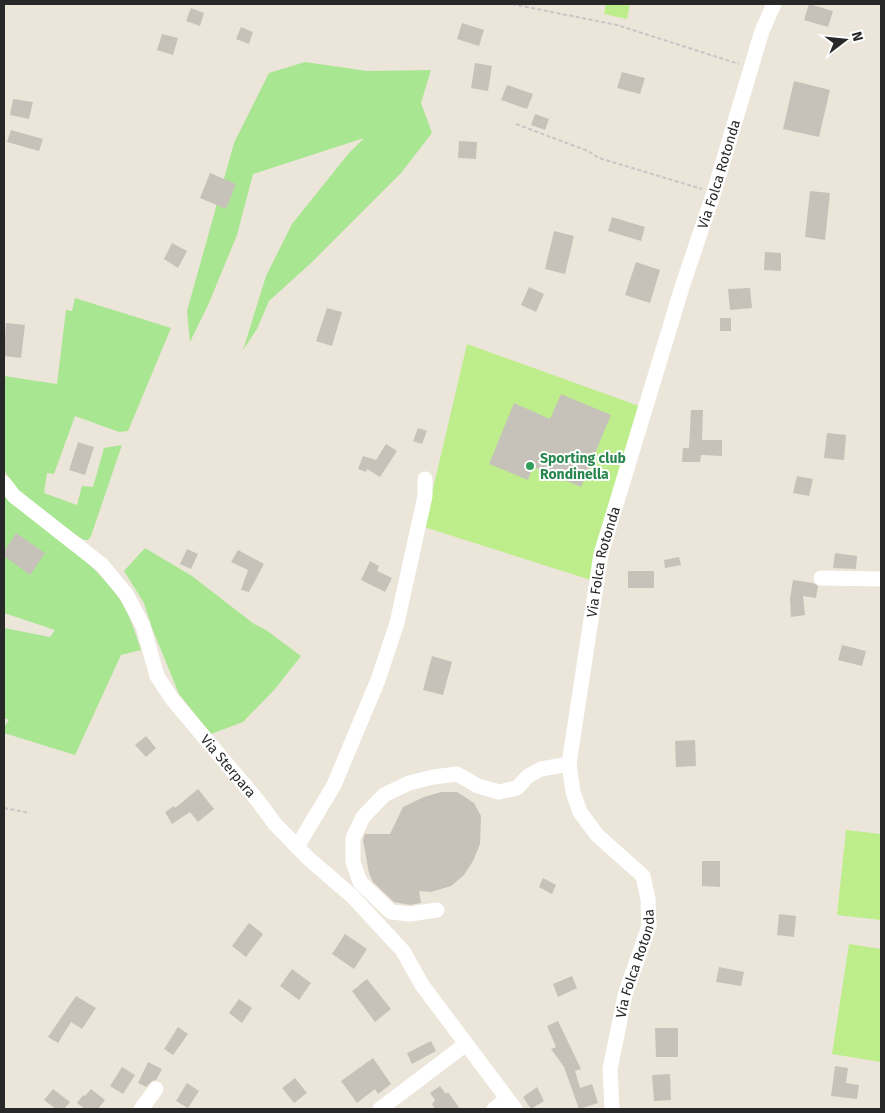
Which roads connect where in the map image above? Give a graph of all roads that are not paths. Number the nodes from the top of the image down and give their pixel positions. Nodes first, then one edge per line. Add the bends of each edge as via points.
1 (774, 4) edge
2 (425, 479) dead end
3 (4, 483) edge
4 (821, 578) dead end
5 (881, 579) edge
6 (569, 764) junction
7 (298, 848) junction
8 (437, 910) dead end
9 (466, 1044) junction
10 (156, 1089) dead end
11 (511, 1104) edge
12 (141, 1109) edge
13 (380, 1109) edge
14 (494, 1109) edge
15 (612, 1109) edge

1 - 6 street, Via Folca Rotonda via 762,31 601,554
2 - 7 street via 426,496 397,623 381,670 334,785
3 - 7 street, Via Sterpara via 14,496 102,565 126,594 143,626 157,676 172,699
4 - 5 street
6 - 8 street via 541,769 528,776 517,788 499,792 478,786 457,774 432,777 384,795 363,817 353,838 353,862 360,882 391,912 410,914
6 - 15 street, Via Folca Rotonda via 580,812 597,835 643,876 648,899 649,926 625,995 610,1069
7 - 9 street, Via Sterpara via 352,896 403,951 422,985
9 - 11 street, Via Sterpara
9 - 13 street
10 - 12 street
11 - 14 street, Via Sterpara

